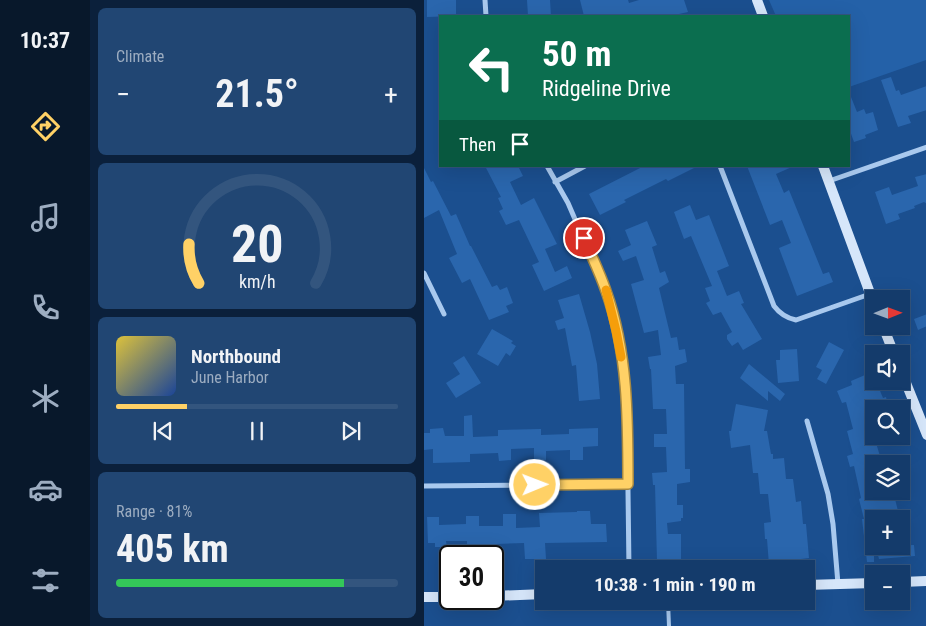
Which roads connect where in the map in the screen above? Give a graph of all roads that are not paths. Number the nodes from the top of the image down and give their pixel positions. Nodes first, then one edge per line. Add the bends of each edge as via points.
1 (485, 0) edge
2 (757, 0) edge
3 (486, 15) edge
4 (764, 15) edge
5 (926, 147) edge
6 (548, 167) edge
7 (583, 167) edge
8 (720, 167) edge
9 (822, 167) edge
10 (828, 181) junction
11 (555, 182) junction
12 (424, 273) edge
13 (869, 290) edge
14 (865, 301) edge
15 (444, 314) dead end
16 (909, 390) edge
17 (807, 421) dead end
18 (926, 435) edge
19 (628, 484) junction
20 (424, 486) edge
21 (629, 560) edge
22 (910, 582) edge
23 (926, 582) edge
24 (865, 583) edge
25 (838, 584) junction
26 (815, 585) edge
27 (535, 594) edge
28 (504, 596) edge
29 (439, 597) edge
30 (424, 598) edge
31 (668, 610) edge
32 (669, 626) edge

1 - 3 street
2 - 4 street
5 - 10 street
6 - 11 street
7 - 11 street
8 - 14 street via 774,306 780,313 796,320
9 - 10 street
10 - 13 street
11 - 19 street via 568,203 606,291 616,331 627,412
12 - 15 street
16 - 18 street
17 - 25 street via 828,494
19 - 20 street
19 - 21 street
22 - 23 street
24 - 25 street
25 - 26 street
27 - 28 street
29 - 30 street
31 - 32 lane

